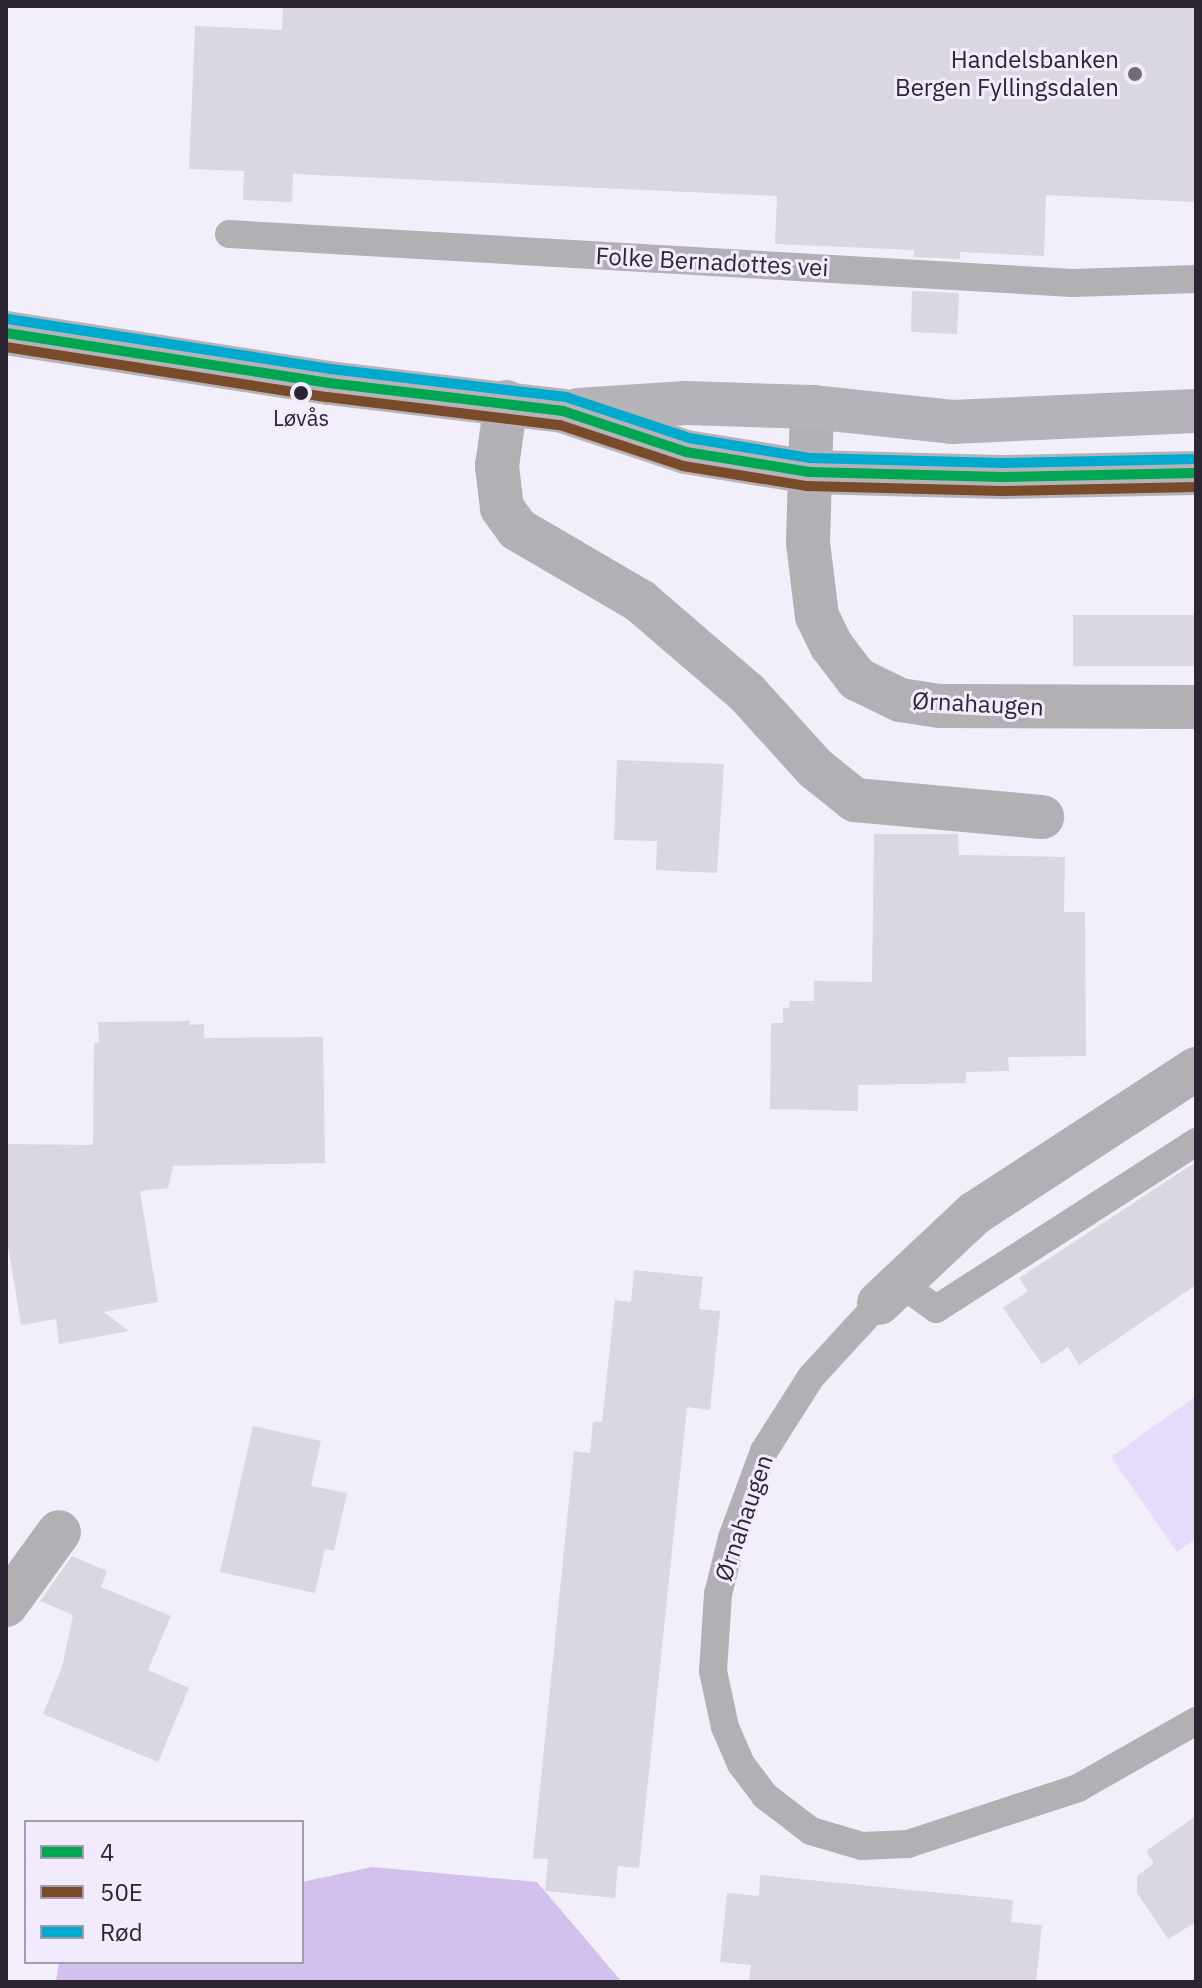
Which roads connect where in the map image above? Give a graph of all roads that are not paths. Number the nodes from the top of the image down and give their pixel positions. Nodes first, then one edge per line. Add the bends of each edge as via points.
1 (229, 234) dead end
2 (1196, 279) edge
3 (6, 333) edge
4 (506, 402) junction
5 (812, 407) junction
6 (563, 411) junction
7 (1196, 411) edge
8 (809, 472) junction
9 (1196, 473) edge
10 (1196, 707) edge
11 (1042, 817) dead end
12 (1196, 1069) edge
13 (1196, 1142) edge
14 (890, 1293) junction
15 (59, 1532) dead end
16 (6, 1605) edge
17 (1196, 1721) edge

1 - 2 lane, Folke Bernadottes vei via 1073,283
3 - 4 main road via 329,383
4 - 6 main road
4 - 11 street via 497,466 502,508 517,529 640,601 747,693 815,768 855,800
5 - 6 main road via 686,403
5 - 7 main road via 952,422
5 - 8 street, Ørnahaugen
6 - 8 main road via 686,452
8 - 9 main road via 1002,477
8 - 10 street, Ørnahaugen via 808,543 817,616 857,679 900,700 940,706
12 - 14 street, Ørnahaugen via 975,1213
13 - 14 lane via 936,1309
14 - 17 lane, Ørnahaugen via 811,1377 764,1451 732,1538 718,1594 713,1671 725,1727 741,1764 765,1796 811,1831 862,1846 908,1844 1078,1788
15 - 16 street

